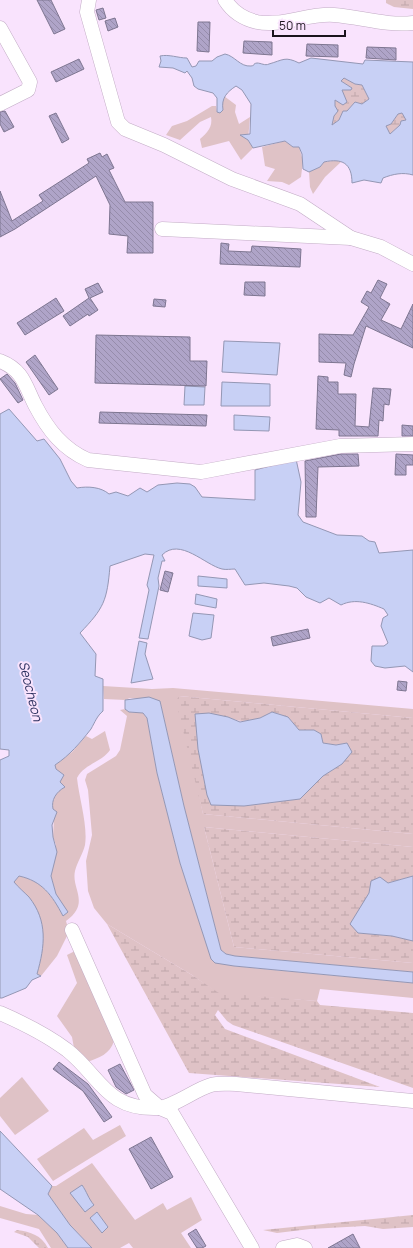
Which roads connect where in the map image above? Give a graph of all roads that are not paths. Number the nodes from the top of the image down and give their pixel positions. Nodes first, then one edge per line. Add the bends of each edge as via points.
1 (89, 0) edge
2 (225, 0) edge
3 (413, 23) edge
4 (0, 28) edge
5 (0, 104) edge
6 (162, 229) dead end
7 (351, 238) junction
8 (413, 264) edge
9 (0, 361) edge
10 (413, 444) edge
11 (72, 930) dead end
12 (0, 1013) edge
13 (413, 1101) edge
14 (160, 1108) junction
15 (252, 1248) edge
16 (283, 1248) edge
17 (305, 1248) edge

1 - 7 street via 87,12 118,122 125,129 164,145 232,179 300,204
2 - 3 street via 230,8 242,17 257,22 332,15 396,25
4 - 5 street via 30,82 28,90
6 - 7 street
7 - 8 street via 381,247
9 - 10 street via 20,372 49,429 72,453 88,460 201,472 340,446
11 - 14 street via 145,1095
12 - 14 street via 46,1036 66,1050 115,1098 130,1106
13 - 14 street via 236,1084 211,1085
14 - 15 street via 172,1113
16 - 17 street via 298,1245

